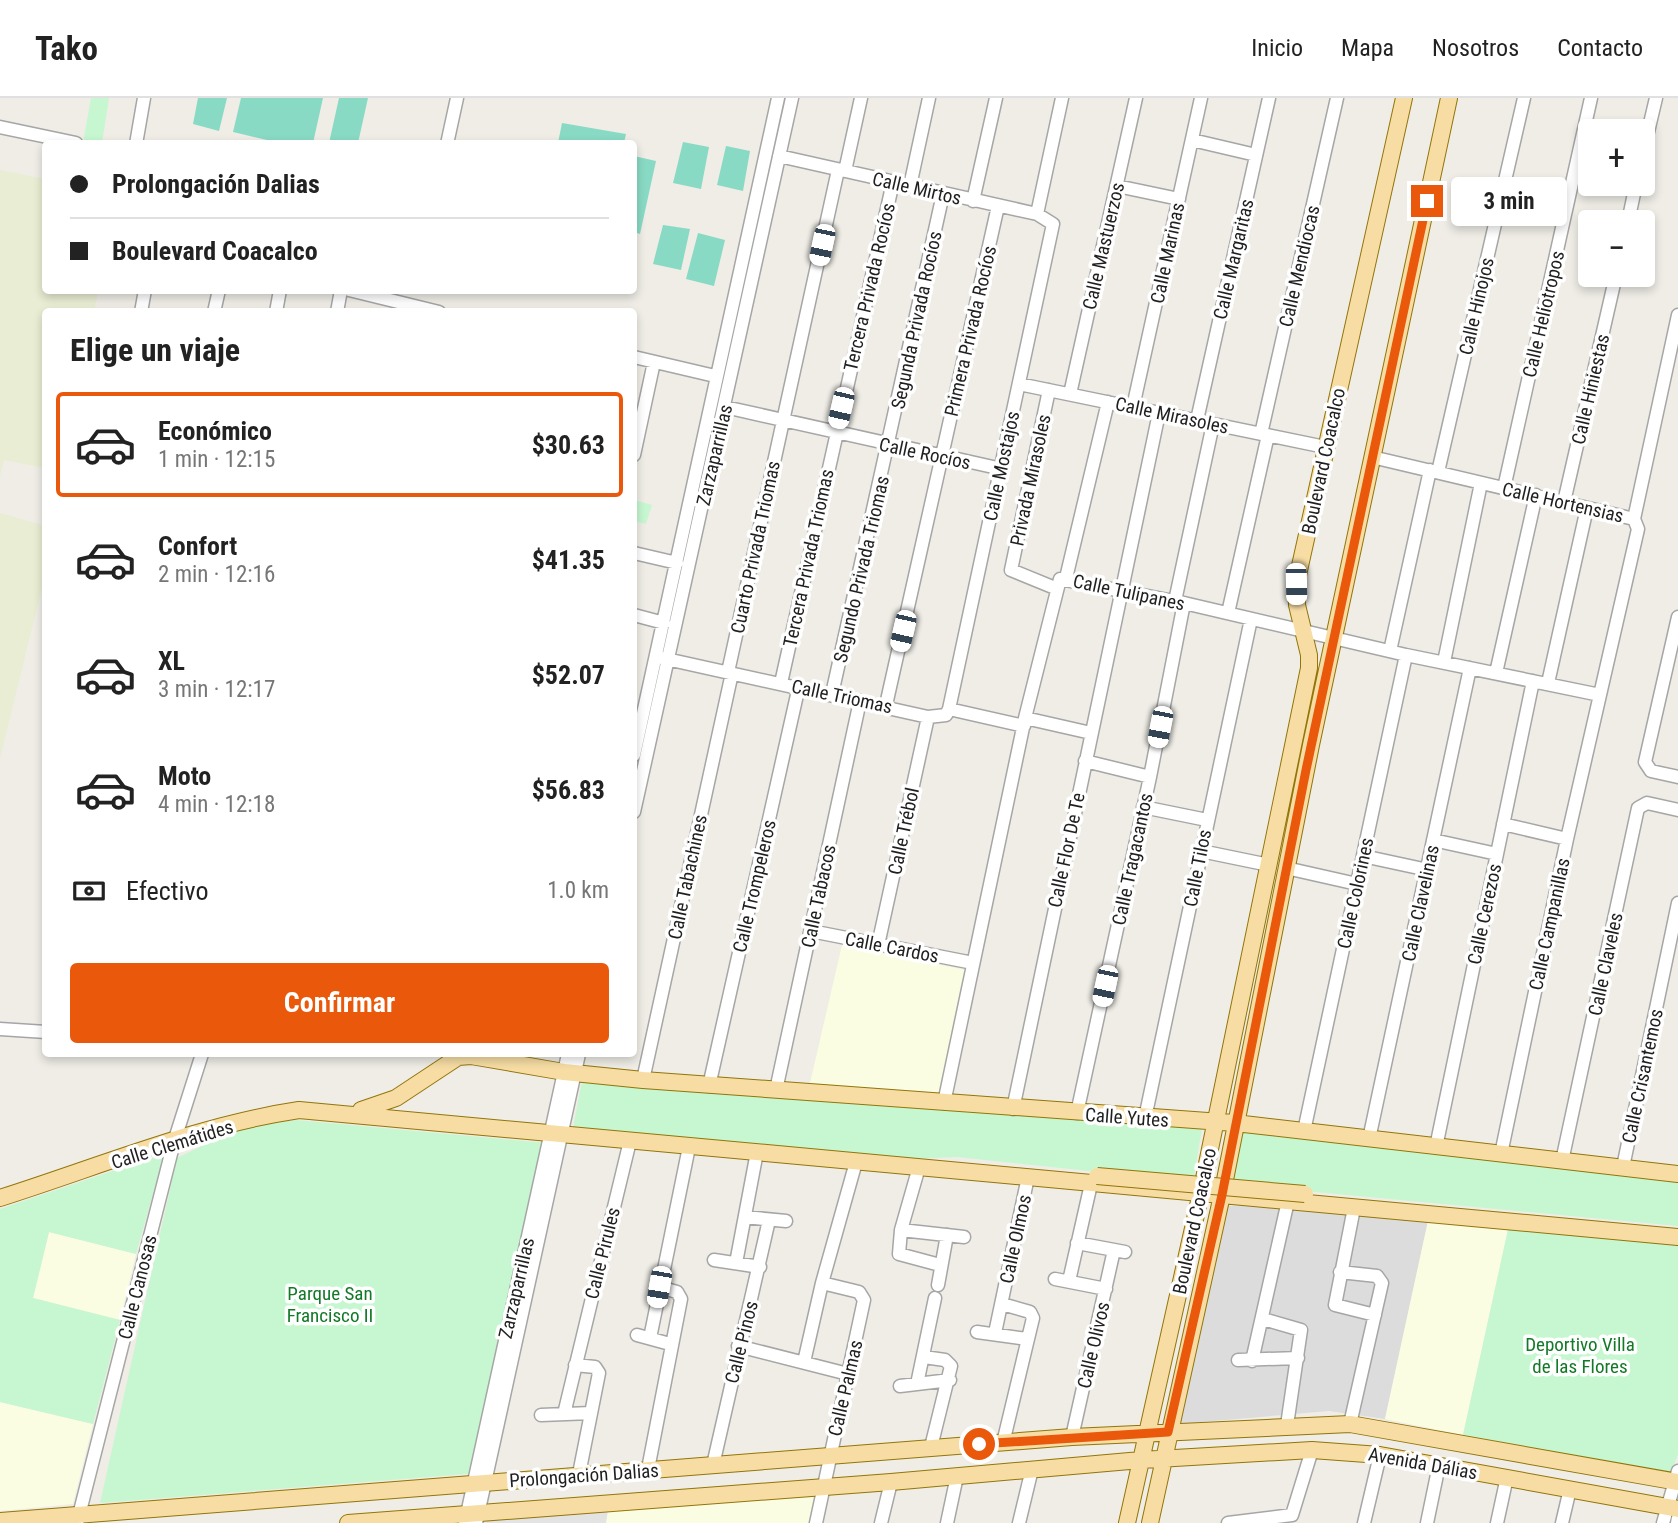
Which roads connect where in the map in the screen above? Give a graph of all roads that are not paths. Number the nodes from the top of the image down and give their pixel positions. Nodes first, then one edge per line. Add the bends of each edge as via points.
1 (144, 98) edge
2 (457, 98) edge
3 (778, 98) edge
4 (792, 98) edge
5 (861, 98) edge
6 (929, 98) edge
7 (996, 98) edge
8 (1062, 98) edge
9 (1136, 98) edge
10 (1201, 98) edge
11 (1269, 98) edge
12 (1337, 98) edge
13 (1404, 98) edge
14 (1449, 98) edge
15 (1524, 98) edge
16 (1591, 98) edge
17 (1656, 98) edge
18 (1651, 119) edge
19 (0, 127) edge
20 (1192, 139) junction
21 (62, 140) edge
22 (137, 140) edge
23 (448, 140) edge
24 (1256, 155) junction
25 (779, 156) junction
26 (841, 171) junction
27 (892, 182) junction
28 (910, 186) junction
29 (1117, 186) junction
30 (943, 194) junction
31 (1179, 199) junction
32 (974, 201) junction
33 (998, 206) junction
34 (1037, 214) junction
35 (1053, 224) joint
36 (1613, 287) edge
37 (363, 294) edge
38 (411, 308) edge
39 (1678, 316) edge
40 (637, 358) edge
41 (654, 362) junction
42 (715, 376) junction
43 (1019, 384) junction
44 (1049, 390) junction
45 (1070, 394) junction
46 (1108, 402) junction
47 (725, 407) junction
48 (1133, 407) junction
49 (1159, 413) junction
50 (1197, 420) junction
51 (783, 421) junction
52 (1213, 424) junction
53 (836, 433) junction
54 (1264, 435) junction
55 (637, 441) edge
56 (889, 445) junction
57 (1325, 447) junction
58 (942, 457) junction
59 (1372, 457) junction
60 (1002, 469) junction
61 (1434, 471) junction
62 (1481, 483) junction
63 (1504, 488) junction
64 (1536, 495) junction
65 (1564, 502) junction
66 (1587, 508) junction
67 (1634, 519) junction
68 (637, 554) edge
69 (677, 563) junction
70 (1066, 578) junction
71 (1055, 588) junction
72 (1121, 592) junction
73 (1179, 602) junction
74 (1228, 613) junction
75 (637, 616) edge
76 (1678, 617) edge
77 (1251, 619) junction
78 (664, 622) junction
79 (1301, 632) junction
80 (1336, 639) junction
81 (1390, 651) junction
82 (1406, 655) junction
83 (662, 658) junction
84 (1444, 662) junction
85 (1470, 668) junction
86 (730, 673) junction
87 (1496, 673) junction
88 (1533, 681) junction
89 (781, 683) junction
90 (1548, 684) junction
91 (799, 686) junction
92 (832, 694) junction
93 (1600, 695) junction
94 (860, 701) junction
95 (886, 705) junction
96 (949, 709) junction
97 (928, 717) junction
98 (1025, 722) junction
99 (1091, 733) junction
100 (637, 745) edge
101 (1085, 761) junction
102 (638, 776) edge
103 (1150, 777) junction
104 (1678, 777) edge
105 (1143, 807) junction
106 (1678, 810) edge
107 (1207, 820) junction
108 (1503, 824) junction
109 (1567, 839) junction
110 (1433, 840) junction
111 (1201, 851) junction
112 (1497, 854) junction
113 (1363, 856) junction
114 (1269, 865) junction
115 (1286, 867) junction
116 (1428, 870) junction
117 (1357, 884) junction
118 (1678, 903) edge
119 (811, 931) junction
120 (878, 946) junction
121 (973, 963) junction
122 (0, 1030) edge
123 (42, 1032) edge
124 (201, 1057) edge
125 (458, 1057) edge
126 (477, 1057) edge
127 (568, 1057) edge
128 (577, 1057) edge
129 (569, 1073) junction
130 (643, 1080) junction
131 (709, 1086) junction
132 (776, 1090) junction
133 (944, 1103) junction
134 (1013, 1109) junction
135 (348, 1113) junction
136 (1077, 1113) junction
137 (1145, 1118) junction
138 (1216, 1122) junction
139 (1234, 1123) junction
140 (1304, 1131) junction
141 (556, 1134) junction
142 (1369, 1139) junction
143 (630, 1141) junction
144 (174, 1142) junction
145 (1436, 1146) junction
146 (688, 1147) junction
147 (758, 1152) junction
148 (1501, 1154) junction
149 (1562, 1161) junction
150 (856, 1162) junction
151 (923, 1167) junction
152 (1623, 1167) junction
153 (1678, 1174) edge
154 (1028, 1177) junction
155 (1094, 1180) junction
156 (1201, 1194) junction
157 (1222, 1195) junction
158 (0, 1198) edge
159 (1288, 1201) junction
160 (1354, 1208) junction
161 (745, 1217) junction
162 (1479, 1217) junction
163 (769, 1220) junction
164 (786, 1222) dead end
165 (901, 1230) junction
166 (947, 1235) junction
167 (964, 1237) dead end
168 (1678, 1237) edge
169 (1077, 1243) junction
170 (714, 1260) dead end
171 (736, 1263) junction
172 (940, 1265) junction
173 (760, 1267) junction
174 (1340, 1272) junction
175 (1055, 1279) dead end
176 (1069, 1281) junction
177 (822, 1283) junction
178 (659, 1287) junction
179 (1106, 1289) junction
180 (1002, 1304) junction
181 (1375, 1315) junction
182 (1263, 1319) junction
183 (977, 1332) dead end
184 (995, 1333) junction
185 (1027, 1339) junction
186 (670, 1344) junction
187 (738, 1346) junction
188 (924, 1357) junction
189 (1298, 1358) junction
190 (1238, 1360) dead end
191 (1252, 1361) junction
192 (804, 1363) junction
193 (575, 1365) junction
194 (848, 1374) junction
195 (950, 1380) junction
196 (917, 1384) junction
197 (900, 1386) dead end
198 (591, 1413) junction
199 (564, 1414) junction
200 (541, 1415) dead end
201 (1350, 1424) junction
202 (1287, 1425) junction
203 (1147, 1432) junction
204 (1168, 1432) junction
205 (1072, 1437) junction
206 (1003, 1443) junction
207 (931, 1447) junction
208 (1311, 1450) junction
209 (1380, 1455) junction
210 (829, 1457) junction
211 (1164, 1458) junction
212 (1141, 1460) junction
213 (713, 1465) junction
214 (1439, 1465) junction
215 (648, 1469) junction
216 (1032, 1469) junction
217 (579, 1474) junction
218 (957, 1476) junction
219 (1507, 1477) junction
220 (1677, 1478) edge
221 (891, 1482) junction
222 (479, 1483) junction
223 (824, 1487) junction
224 (1570, 1489) junction
225 (1672, 1516) edge
226 (78, 1518) edge
227 (472, 1518) edge
228 (0, 1521) edge
229 (348, 1523) edge
230 (816, 1523) edge
231 (881, 1523) edge
232 (947, 1523) edge
233 (1019, 1523) edge
234 (1127, 1523) edge
235 (1150, 1523) edge
236 (1228, 1523) edge
237 (1364, 1523) edge
238 (1427, 1523) edge
239 (1497, 1523) edge
240 (1562, 1523) edge

1 - 22 street
2 - 23 street
3 - 42 street, Zarzaparrillas
4 - 25 street, Zarzaparrillas
5 - 26 street, Cuarto Privada Triomas
6 - 28 street
7 - 32 street
8 - 34 street
9 - 29 street, Calle Mastuerzos
10 - 20 street, Calle Marinas
11 - 24 street, Calle Margaritas
12 - 54 street, Calle Mendiocas
13 - 57 main road, Boulevard Coacalco
14 - 59 main road, Boulevard Coacalco
15 - 61 street, Calle Hinojos
16 - 63 street, Calle Heliotropos
17 - 18 street
19 - 21 street
20 - 24 street
20 - 31 street, Calle Marinas
24 - 50 street, Calle Margaritas
25 - 26 street, Calle Mirtos
25 - 47 street, Zarzaparrillas
26 - 27 street, Calle Mirtos
26 - 51 street, Cuarto Privada Triomas
27 - 28 street, Calle Mirtos
27 - 53 street, Tercera Privada Rocíos
28 - 30 street, Calle Mirtos
29 - 31 street
29 - 45 street, Calle Mastuerzos
30 - 32 street, Calle Mirtos
30 - 56 street, Segunda Privada Rocíos
31 - 48 street, Calle Marinas
32 - 33 street, Calle Mirtos
33 - 34 street, Calle Mirtos
33 - 58 street, Primera Privada Rocíos
34 - 35 street, Calle Mirtos
35 - 43 street, Calle Mostajos
36 - 65 street, Calle Hiniestas
37 - 38 street
39 - 67 street, Calle Hortensias
40 - 41 street
41 - 42 street
41 - 55 street
42 - 69 street, Zarzaparrillas
43 - 44 street, Calle Mirasoles
43 - 60 street, Calle Mostajos
44 - 45 street, Calle Mirasoles
44 - 71 street, Privada Mirasoles via 1011,570
45 - 46 street, Calle Mirasoles
46 - 48 street, Calle Mirasoles
46 - 70 street
47 - 51 street, Calle Rocíos
47 - 83 street, Zarzaparrillas
48 - 49 street, Calle Mirasoles
49 - 50 street, Calle Mirasoles
49 - 72 street, Calle Flor De Te
50 - 52 street, Calle Mirasoles
51 - 53 street, Calle Rocíos
51 - 86 street, Cuarto Privada Triomas
52 - 54 street, Calle Mirasoles
52 - 73 street, Calle Tragacantos
53 - 56 street, Calle Rocíos
53 - 89 street, Tercera Privada Triomas
54 - 57 street, Calle Mirasoles
54 - 74 street, Calle Mendiocas
56 - 58 street, Calle Rocíos
56 - 92 street, Segundo Privada Triomas
57 - 79 main road, Boulevard Coacalco via 1296,584
58 - 60 street, Calle Rocíos
58 - 95 street, Primera Privada Rocíos
59 - 61 street, Calle Hortensias
59 - 80 main road, Boulevard Coacalco
60 - 96 street, Calle Mostajos
61 - 62 street, Calle Hortensias
61 - 81 street, Calle Hinojos
62 - 63 street, Calle Hortensias
62 - 84 street
63 - 64 street, Calle Hortensias
64 - 65 street, Calle Hortensias
64 - 87 street
65 - 66 street, Calle Hortensias
66 - 67 street, Calle Hortensias
66 - 90 street
67 - 93 street, Calle Campanillas via 1638,529
68 - 69 street
69 - 78 street, Zarzaparrillas
70 - 71 street, Calle Tulipanes
70 - 72 street, Calle Tulipanes
71 - 98 street, Calle Tulipanes
72 - 73 street, Calle Tulipanes
72 - 99 street, Calle Flor De Te
73 - 74 street, Calle Tulipanes
73 - 103 street, Calle Tragacantos
74 - 77 street, Calle Tulipanes
75 - 78 street
76 - 104 street via 1645,762 1651,771
77 - 79 street, Calle Tulipanes
77 - 107 street, Calle Tilos
78 - 83 street, Zarzaparrillas
79 - 80 street, Calle Tulipanes
79 - 114 main road, Boulevard Coacalco via 1309,668
80 - 81 street, Calle Tulipanes
80 - 115 main road, Boulevard Coacalco
81 - 82 street, Calle Tulipanes
82 - 84 street, Calle Tulipanes
82 - 113 street, Calle Colorines
83 - 86 street, Calle Triomas
83 - 100 street, Zarzaparrillas
83 - 102 street, Zarzaparrillas
84 - 85 street, Calle Tulipanes
85 - 87 street, Calle Tulipanes
85 - 110 street, Calle Clavelinas
86 - 89 street, Calle Triomas
86 - 130 street, Calle Tabachines
87 - 88 street, Calle Tulipanes
88 - 90 street, Calle Tulipanes
88 - 108 street, Calle Cerezos
89 - 91 street, Calle Triomas
90 - 93 street, Calle Tulipanes
91 - 92 street, Calle Triomas
91 - 131 street, Calle Trompeleros
92 - 94 street, Calle Triomas
93 - 109 street, Calle Campanillas
94 - 95 street, Calle Triomas
94 - 119 street, Calle Tabacos
95 - 97 street, Calle Triomas
96 - 97 street via 946,715
96 - 98 street
97 - 120 street, Calle Trébol
98 - 99 street
98 - 121 street, Calle Tulipanes
99 - 101 street, Calle Flor De Te
101 - 103 street
101 - 134 street, Calle Flor De Te
103 - 105 street, Calle Tragacantos
105 - 107 street
105 - 136 street, Calle Tragacantos
106 - 149 street, Calle Claveles via 1647,803 1638,808
107 - 111 street, Calle Tilos
108 - 109 street
108 - 112 street, Calle Cerezos
109 - 148 street, Calle Campanillas
110 - 112 street
110 - 116 street, Calle Clavelinas
111 - 114 street
111 - 137 street, Calle Tilos
112 - 145 street, Calle Cerezos
113 - 116 street
113 - 117 street, Calle Colorines
114 - 138 main road, Boulevard Coacalco
115 - 117 street
115 - 139 main road, Boulevard Coacalco
116 - 142 street, Calle Clavelinas
117 - 140 street, Calle Colorines
118 - 152 street, Calle Crisantemos
119 - 120 street, Calle Cardos
119 - 132 street, Calle Tabacos
120 - 121 street, Calle Cardos
121 - 133 street, Calle Tulipanes
122 - 123 street
124 - 144 street, Calle Canosas
125 - 135 main road, Calle Clemátides via 396,1098
126 - 129 main road, Calle Clemátides
127 - 129 street, Zarzaparrillas
128 - 129 street, Zarzaparrillas
129 - 130 main road, Calle Yutes
129 - 141 street, Zarzaparrillas
130 - 131 main road, Calle Yutes
131 - 132 main road, Calle Yutes
132 - 133 main road, Calle Yutes
133 - 134 main road, Calle Yutes
134 - 136 main road, Calle Yutes
135 - 141 main road, Calle Clemátides
135 - 144 main road, Calle Clemátides via 299,1110
136 - 137 main road, Calle Yutes
137 - 138 main road, Calle Yutes
138 - 139 main road, Calle Yutes
138 - 156 main road, Boulevard Coacalco
139 - 140 main road, Calle Yutes
139 - 157 main road, Boulevard Coacalco
140 - 142 main road, Calle Yutes
141 - 143 main road
141 - 222 street, Zarzaparrillas
142 - 145 main road, Calle Yutes
143 - 146 main road
143 - 193 street, Calle Pirules
144 - 158 main road, Calle Clemátides
144 - 226 street, Calle Canosas
145 - 148 main road, Calle Yutes
146 - 147 main road
146 - 178 street
147 - 150 main road
147 - 161 street
148 - 149 main road, Calle Yutes
149 - 152 main road, Calle Yutes
150 - 151 main road
150 - 177 street
151 - 154 main road
151 - 155 main road via 992,1167
151 - 165 street
152 - 153 main road, Calle Yutes
154 - 155 main road
154 - 180 street, Calle Olmos
155 - 156 main road
155 - 162 main road, bridge via 1429,1205
155 - 169 street
156 - 157 main road
156 - 203 main road, Boulevard Coacalco
157 - 159 main road
157 - 204 main road, Boulevard Coacalco
159 - 160 main road
159 - 182 street
160 - 162 main road
160 - 174 street
161 - 163 street
161 - 171 street
162 - 168 main road
163 - 164 street
163 - 173 street, Calle Pinos
165 - 166 street
165 - 172 street via 898,1249 902,1257
166 - 167 street
166 - 172 street
169 - 176 street
169 - 179 street via 1119,1251
170 - 171 street
171 - 173 street
172 - 188 street
173 - 187 street, Calle Pinos
174 - 181 street via 1335,1306
174 - 181 street via 1382,1278
175 - 176 street, Calle Olivos
176 - 179 street, Calle Olivos
177 - 192 street
177 - 194 street, Calle Palmas via 863,1295
178 - 186 street via 680,1295
178 - 186 street via 643,1337
179 - 205 street, Calle Olivos
180 - 184 street
180 - 185 street, Calle Olmos via 1033,1315
181 - 201 street
182 - 189 street via 1301,1330
182 - 191 street
183 - 184 street
184 - 185 street
185 - 206 street, Calle Olmos
186 - 215 street
187 - 192 street
187 - 213 street, Calle Pinos
188 - 195 street via 950,1362
188 - 196 street
189 - 191 street
189 - 202 street
190 - 191 street
192 - 194 street
193 - 198 street via 598,1369
193 - 199 street, Calle Pirules
194 - 210 street, Calle Palmas
195 - 196 street
195 - 207 street
196 - 197 street
198 - 199 street
198 - 217 street
199 - 200 street
201 - 202 main road, Avenida Dálias
201 - 220 main road, Avenida Dálias
202 - 204 main road, Avenida Dálias
203 - 204 main road, Prolongación Dalias
203 - 205 main road, Prolongación Dalias
203 - 212 main road, Boulevard Coacalco
204 - 211 main road, Boulevard Coacalco
205 - 206 main road, Prolongación Dalias
206 - 207 main road, Prolongación Dalias
207 - 210 main road, Prolongación Dalias
208 - 209 main road, Avenida Dálias
208 - 211 main road, Avenida Dálias
208 - 236 street via 1292,1516
209 - 214 main road, Avenida Dálias
209 - 237 street
210 - 213 main road, Prolongación Dalias
210 - 223 street, Calle Palmas
211 - 212 main road, Prolongación Dalias
211 - 235 main road, Boulevard Coacalco
212 - 216 main road, Prolongación Dalias
212 - 234 main road, Boulevard Coacalco
213 - 215 main road, Prolongación Dalias
214 - 219 main road, Avenida Dálias
214 - 238 street
215 - 217 main road, Prolongación Dalias
216 - 218 main road, Prolongación Dalias
216 - 233 street
217 - 222 main road, Prolongación Dalias
218 - 221 main road, Prolongación Dalias
218 - 232 street
219 - 224 main road, Avenida Dálias
219 - 239 street
220 - 225 street
221 - 223 main road, Prolongación Dalias
221 - 231 street
222 - 226 main road, Prolongación Dalias
222 - 227 street, Zarzaparrillas
223 - 227 main road, Prolongación Dalias
223 - 230 street, Calle Palmas
224 - 225 main road, Avenida Dálias
224 - 240 street
226 - 228 main road, Prolongación Dalias
227 - 229 main road, Prolongación Dalias

